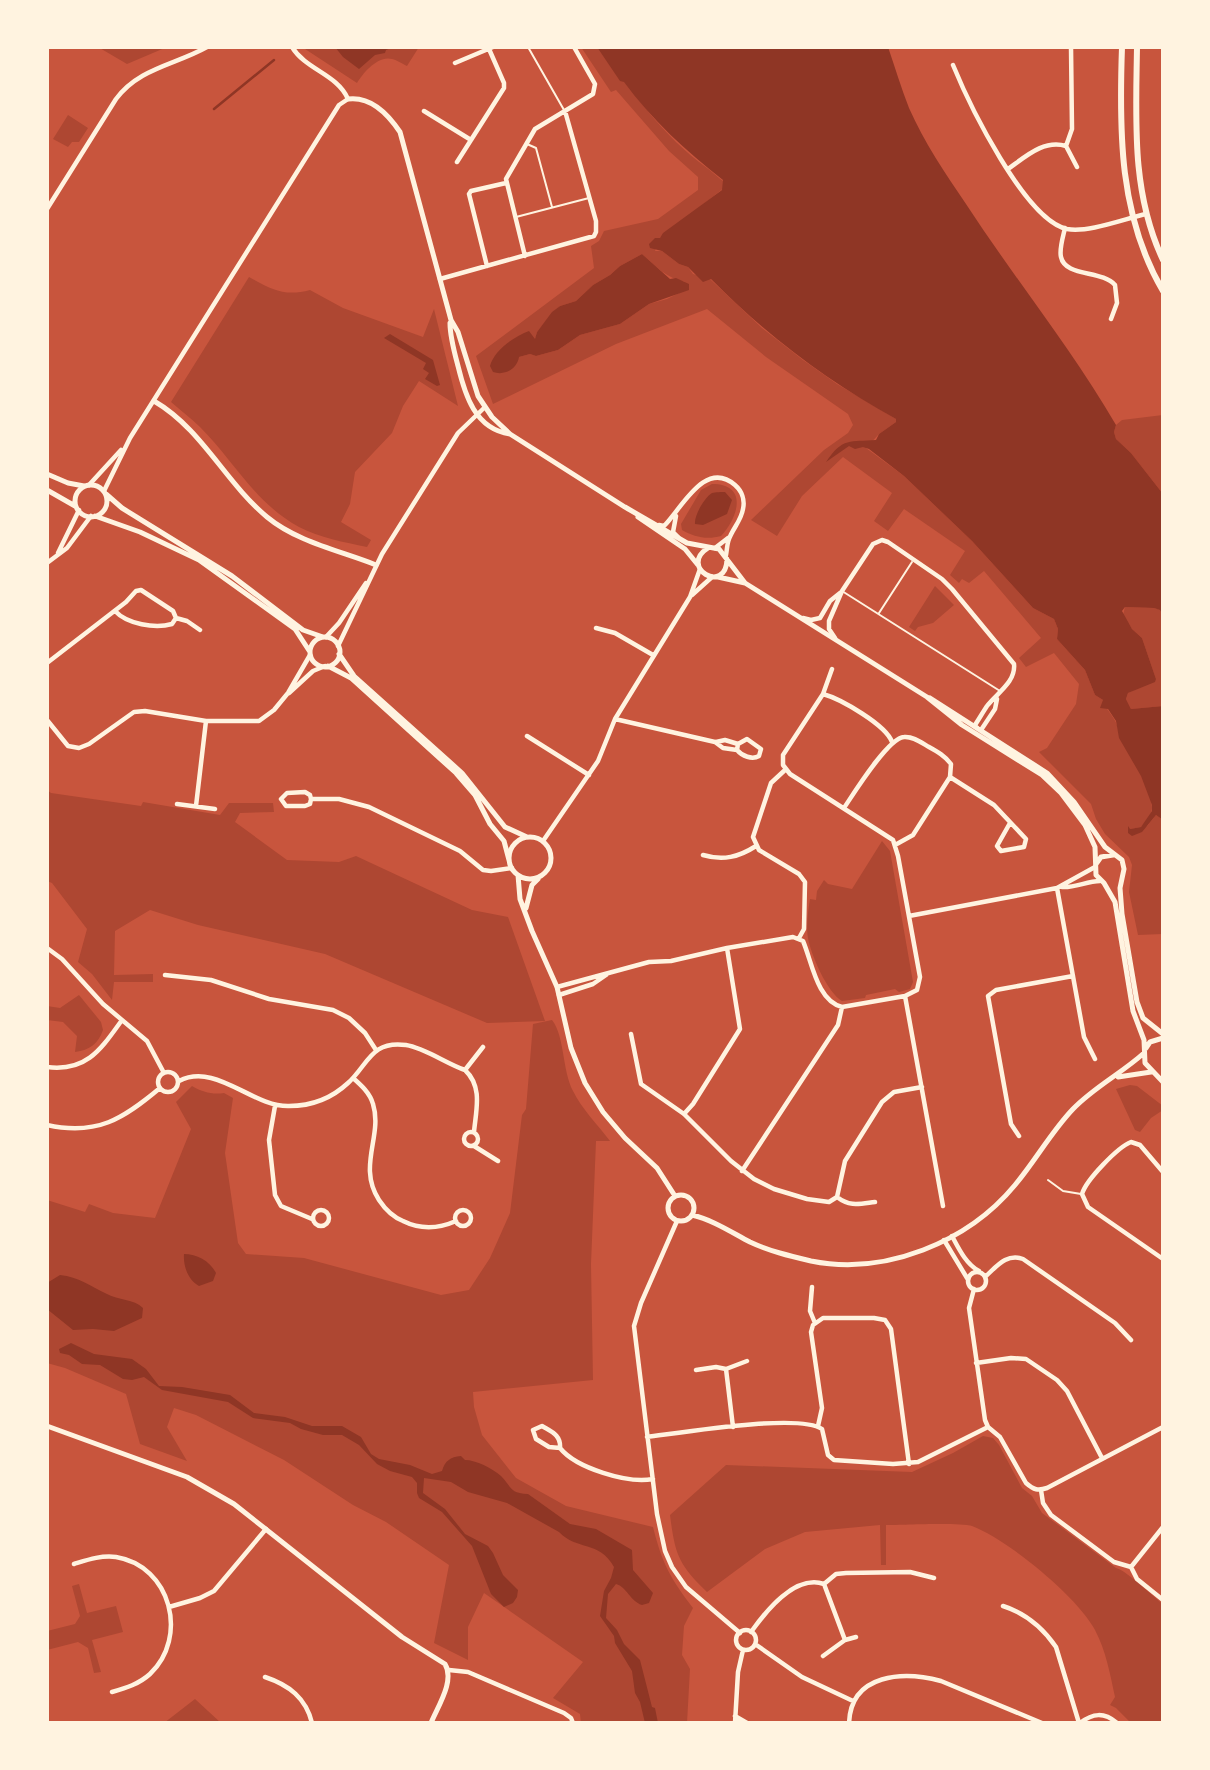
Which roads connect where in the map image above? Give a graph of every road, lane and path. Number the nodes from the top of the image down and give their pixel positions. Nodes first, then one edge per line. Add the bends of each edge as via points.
1 (206, 47) edge
2 (292, 47) edge
3 (528, 47) edge
4 (574, 47) edge
5 (1071, 47) edge
6 (1122, 47) edge
7 (1137, 47) edge
8 (491, 48) edge
9 (455, 64) dead end
10 (953, 65) dead end
11 (348, 99) junction
12 (424, 111) dead end
13 (565, 111) junction
14 (471, 140) junction
15 (526, 143) junction
16 (1066, 146) junction
17 (457, 162) dead end
18 (1077, 167) dead end
19 (1008, 169) junction
20 (506, 183) junction
21 (590, 198) junction
22 (552, 207) junction
23 (47, 209) edge
24 (1146, 214) junction
25 (515, 217) junction
26 (1132, 217) junction
27 (1065, 228) junction
28 (525, 256) junction
29 (1163, 260) edge
30 (487, 266) junction
31 (440, 279) junction
32 (1163, 292) edge
33 (1111, 319) dead end
34 (450, 320) junction
35 (153, 401) junction
36 (484, 408) junction
37 (476, 415) junction
38 (510, 434) junction
39 (124, 447) junction
40 (47, 474) edge
41 (87, 486) junction
42 (47, 490) edge
43 (105, 493) junction
44 (625, 508) junction
45 (78, 509) junction
46 (678, 512) junction
47 (93, 516) junction
48 (658, 525) junction
49 (678, 537) junction
50 (729, 538) junction
51 (713, 547) junction
52 (55, 557) junction
53 (726, 557) junction
54 (913, 559) junction
55 (47, 563) edge
56 (376, 565) junction
57 (699, 567) junction
58 (371, 577) junction
59 (714, 577) junction
60 (746, 583) junction
61 (842, 591) junction
62 (690, 597) junction
63 (114, 611) junction
64 (878, 614) junction
65 (799, 616) junction
66 (176, 618) junction
67 (596, 628) dead end
68 (200, 630) dead end
69 (324, 637) junction
70 (838, 641) junction
71 (338, 646) junction
72 (310, 653) junction
73 (339, 654) junction
74 (653, 655) junction
75 (47, 663) edge
76 (327, 666) junction
77 (832, 669) dead end
78 (1001, 691) junction
79 (288, 693) junction
80 (823, 694) junction
81 (615, 719) junction
82 (47, 720) edge
83 (206, 721) junction
84 (976, 728) junction
85 (527, 736) dead end
86 (715, 742) junction
87 (892, 742) junction
88 (738, 744) junction
89 (737, 750) junction
90 (785, 770) junction
91 (589, 775) junction
92 (950, 777) junction
93 (311, 799) junction
94 (177, 804) dead end
95 (196, 806) junction
96 (844, 808) junction
97 (215, 809) dead end
98 (1010, 822) junction
99 (527, 837) junction
100 (543, 841) junction
101 (895, 845) junction
102 (756, 846) junction
103 (703, 855) dead end
104 (1114, 855) junction
105 (509, 860) junction
106 (1095, 865) junction
107 (512, 868) junction
108 (1124, 874) junction
109 (518, 875) junction
110 (540, 877) junction
111 (1102, 882) junction
112 (1059, 887) junction
113 (526, 911) junction
114 (909, 916) junction
115 (799, 939) junction
116 (47, 948) edge
117 (727, 948) junction
118 (165, 975) dead end
119 (607, 975) junction
120 (1073, 976) junction
121 (556, 987) junction
122 (559, 995) junction
123 (905, 996) junction
124 (842, 1007) junction
125 (122, 1020) junction
126 (631, 1034) dead end
127 (1163, 1036) edge
128 (483, 1047) dead end
129 (376, 1050) junction
130 (1144, 1052) junction
131 (1095, 1059) dead end
132 (47, 1067) edge
133 (465, 1070) junction
134 (164, 1073) junction
135 (1153, 1073) junction
136 (1163, 1075) edge
137 (353, 1078) junction
138 (1112, 1079) junction
139 (178, 1081) junction
140 (1163, 1082) edge
141 (922, 1087) junction
142 (160, 1088) junction
143 (275, 1105) junction
144 (684, 1114) junction
145 (47, 1125) edge
146 (474, 1132) junction
147 (1018, 1136) dead end
148 (474, 1146) junction
149 (498, 1161) dead end
150 (742, 1171) junction
151 (1163, 1172) edge
152 (1048, 1180) dead end
153 (1082, 1194) junction
154 (675, 1196) junction
155 (837, 1197) junction
156 (875, 1202) dead end
157 (943, 1206) dead end
158 (692, 1215) junction
159 (312, 1219) dead end
160 (456, 1221) dead end
161 (677, 1221) junction
162 (952, 1236) junction
163 (944, 1240) junction
164 (1163, 1259) edge
165 (980, 1271) junction
166 (986, 1276) junction
167 (968, 1283) junction
168 (812, 1287) dead end
169 (974, 1289) junction
170 (815, 1323) junction
171 (1130, 1340) dead end
172 (747, 1361) dead end
173 (976, 1363) junction
174 (726, 1369) junction
175 (696, 1370) dead end
176 (47, 1426) edge
177 (818, 1426) junction
178 (733, 1427) junction
179 (988, 1427) junction
180 (1163, 1427) edge
181 (647, 1437) junction
182 (560, 1448) junction
183 (1102, 1458) junction
184 (909, 1464) junction
185 (653, 1479) junction
186 (1041, 1490) junction
187 (1163, 1527) edge
188 (266, 1529) junction
189 (74, 1564) dead end
190 (1131, 1567) junction
191 (934, 1578) dead end
192 (824, 1584) junction
193 (1163, 1600) edge
194 (1003, 1606) dead end
195 (169, 1607) junction
196 (751, 1632) junction
197 (740, 1633) junction
198 (856, 1637) dead end
199 (845, 1640) junction
200 (755, 1644) junction
201 (743, 1650) junction
202 (823, 1656) dead end
203 (449, 1670) junction
204 (265, 1677) dead end
205 (112, 1692) dead end
206 (853, 1702) junction
207 (735, 1716) junction
208 (312, 1723) edge
209 (431, 1723) edge
210 (573, 1723) edge
211 (735, 1723) edge
212 (747, 1723) edge
213 (849, 1723) edge
214 (1042, 1723) edge
215 (1079, 1723) edge
216 (1117, 1723) edge

1 - 23 street via 146,72 127,86
2 - 11 street via 305,63 339,84
3 - 13 lane
4 - 13 street via 596,89
5 - 16 street via 1072,129
6 - 26 main road via 1122,154
7 - 24 main road via 1137,160
8 - 9 street
8 - 14 street via 504,88
10 - 19 street via 976,116
11 - 31 street via 371,103 400,132
11 - 35 street via 339,105
12 - 14 street
13 - 15 street via 535,129
13 - 21 street
14 - 17 street
15 - 20 street
15 - 22 lane via 536,148
16 - 18 street
16 - 19 street via 1041,147
19 - 27 street via 1044,217
20 - 25 street
20 - 30 street via 469,194
21 - 22 lane
21 - 28 street via 597,227 594,236
22 - 25 lane
24 - 26 street
24 - 29 main road
25 - 28 street
26 - 27 street via 1082,229
26 - 32 main road
27 - 33 street via 1060,255 1065,265 1108,278 1115,285 1117,303
28 - 30 street
30 - 31 street
31 - 34 street
34 - 36 street
34 - 37 street via 460,376
35 - 39 street
35 - 56 street via 198,436 268,519 298,536
36 - 37 street
36 - 38 street
37 - 38 street via 501,433
37 - 56 street via 458,433
38 - 44 street
39 - 41 street
39 - 43 street
40 - 41 street
41 - 43 street via 97,486
41 - 45 street via 76,498
42 - 45 street
43 - 47 street via 105,507
43 - 69 street via 232,576 303,630
44 - 48 street
44 - 57 street via 685,550
45 - 47 street
45 - 52 street
46 - 48 street via 664,526
46 - 49 street via 673,532
46 - 50 street via 704,481 731,482 741,492 743,510
47 - 52 street
47 - 72 street via 199,560 295,629
48 - 49 street
49 - 51 street via 699,547
50 - 51 street
50 - 53 street
51 - 53 street
51 - 57 street via 699,556
52 - 55 street
53 - 59 street via 726,568
53 - 60 street
54 - 61 street via 886,541 878,541
54 - 64 lane
54 - 78 street via 955,591 1012,661 1014,671
56 - 58 street
57 - 59 street
57 - 62 street
58 - 69 street via 340,623
58 - 71 street
59 - 60 street
59 - 62 street
60 - 65 street
61 - 64 lane
61 - 65 street via 820,618
61 - 70 street via 828,623
62 - 74 street
63 - 66 street via 125,620 153,624 169,625
63 - 66 street via 141,590 173,611
63 - 75 street
64 - 78 lane
65 - 70 street
66 - 68 street
67 - 74 street via 615,633
69 - 71 street
69 - 72 street via 312,643
70 - 84 street
71 - 73 street
72 - 76 street via 316,663
72 - 79 street
73 - 76 street via 336,662
73 - 99 street via 355,676 462,773 505,827
74 - 81 street
76 - 79 street via 313,671
76 - 105 street via 351,678 456,772 504,841
77 - 80 street
78 - 84 street
79 - 83 street via 259,721
80 - 87 street via 882,728
80 - 90 street via 783,755
81 - 86 street
81 - 91 street
82 - 83 street via 68,746 79,748 134,712
83 - 95 street
84 - 104 street via 1046,773
84 - 106 street via 1042,775 1077,812 1093,840
85 - 91 street
86 - 88 street
86 - 89 street
87 - 92 street via 913,738 945,757 951,764
87 - 96 street
88 - 89 street
88 - 89 street via 747,740 761,753 751,758
90 - 96 street
90 - 102 street via 771,783 754,832
91 - 100 street
92 - 98 street
92 - 101 street via 913,835
93 - 93 street via 304,806 286,806 281,800 287,793 307,793
93 - 107 street via 339,799 369,807 460,851 483,870
94 - 95 street
95 - 97 street
96 - 101 street
98 - 98 street via 1027,845 1001,851 997,845
99 - 100 street
99 - 105 street via 515,843
100 - 110 street via 552,860
101 - 114 street
102 - 103 street via 738,856
102 - 115 street via 805,882 804,929
104 - 106 street via 1105,855
104 - 108 street via 1122,860
105 - 107 street
106 - 111 street
106 - 112 street
107 - 109 street
108 - 111 street via 1114,883
108 - 127 street via 1121,901 1137,1002 1143,1018
109 - 110 street
109 - 113 street
110 - 113 street via 526,900
111 - 112 street
111 - 130 street via 1115,902
112 - 114 street
112 - 120 street
113 - 121 street
114 - 123 street via 920,984
115 - 117 street
115 - 124 street via 820,986 830,1001
116 - 125 street
117 - 119 street
117 - 144 street via 740,1029
118 - 129 street via 211,980 269,999 334,1010 365,1033
119 - 121 street
119 - 122 street
120 - 131 street via 1086,1044
120 - 147 street via 996,990 988,996 1011,1124
121 - 122 street
122 - 154 street via 578,1067 593,1098 657,1168
123 - 124 street
123 - 141 street
124 - 150 street via 838,1025
125 - 132 street via 86,1062
125 - 134 street via 147,1041
126 - 144 street via 641,1084
127 - 130 street via 1150,1042
128 - 133 street
129 - 133 street via 405,1045
129 - 137 street
130 - 135 street
130 - 138 street
133 - 146 street via 476,1085
134 - 139 street via 174,1073
134 - 142 street via 158,1079
135 - 136 street
135 - 138 street
135 - 140 street
137 - 143 street via 316,1102
137 - 160 street via 373,1104 369,1173 384,1206 402,1221 423,1228
138 - 162 street via 1070,1112 1002,1199
139 - 142 street via 172,1092
139 - 143 street via 213,1079
141 - 155 street via 894,1092 882,1102 845,1161
141 - 157 street
142 - 145 street via 121,1118 102,1125 75,1129
143 - 159 street via 269,1140 275,1195 281,1206
144 - 150 street
146 - 148 street via 478,1140
146 - 148 street via 463,1139
148 - 149 street
150 - 155 street via 774,1189 807,1199 829,1202
151 - 153 street via 1140,1145 1131,1142 1122,1146
152 - 153 lane via 1063,1191
153 - 164 street via 1088,1207
154 - 158 street via 690,1199
154 - 161 street via 668,1202 668,1211
155 - 156 street via 853,1206
158 - 161 street
158 - 163 street via 770,1250 823,1263 892,1259
161 - 181 street via 634,1326
162 - 163 street
162 - 165 street
163 - 167 street
165 - 166 street
165 - 167 street via 971,1274
166 - 169 street via 985,1287
166 - 171 street via 1011,1257 1023,1259 1115,1323
167 - 169 street
168 - 170 street via 810,1311
169 - 173 street via 969,1308
170 - 177 street via 811,1332 822,1408
170 - 184 street via 824,1318 874,1318 888,1324
172 - 174 street
173 - 179 street
173 - 183 street via 1026,1359 1056,1380 1067,1391
174 - 175 street
174 - 178 street
176 - 188 street via 187,1477
177 - 178 street via 768,1423
177 - 184 street via 834,1460
178 - 181 street
179 - 184 street via 928,1459
179 - 186 street via 1000,1437 1026,1483
180 - 183 street
181 - 185 street
182 - 182 street via 549,1447 533,1430 542,1426 554,1433
182 - 185 street via 583,1465 636,1482
183 - 186 street
185 - 197 street via 662,1542 672,1567 686,1587
186 - 190 street via 1051,1515 1114,1562
187 - 190 street
188 - 195 street via 214,1591
188 - 203 street
189 - 195 street via 104,1557 128,1561 152,1575
190 - 193 street via 1137,1579
191 - 192 street via 910,1572 846,1573 836,1574
192 - 196 street via 808,1582 785,1595
192 - 199 street
194 - 215 street via 1025,1615 1056,1647
195 - 205 street via 171,1637 162,1660 143,1679
196 - 197 street
196 - 200 street
197 - 201 street via 737,1644
198 - 199 street
199 - 202 street
200 - 201 street
200 - 206 street via 802,1677
201 - 207 street
203 - 209 street
203 - 210 street via 468,1672 564,1713
204 - 208 street via 293,1690 304,1702
206 - 213 street
206 - 214 street via 877,1681 900,1675 928,1677
207 - 211 street
207 - 212 street
215 - 216 street via 1100,1714

